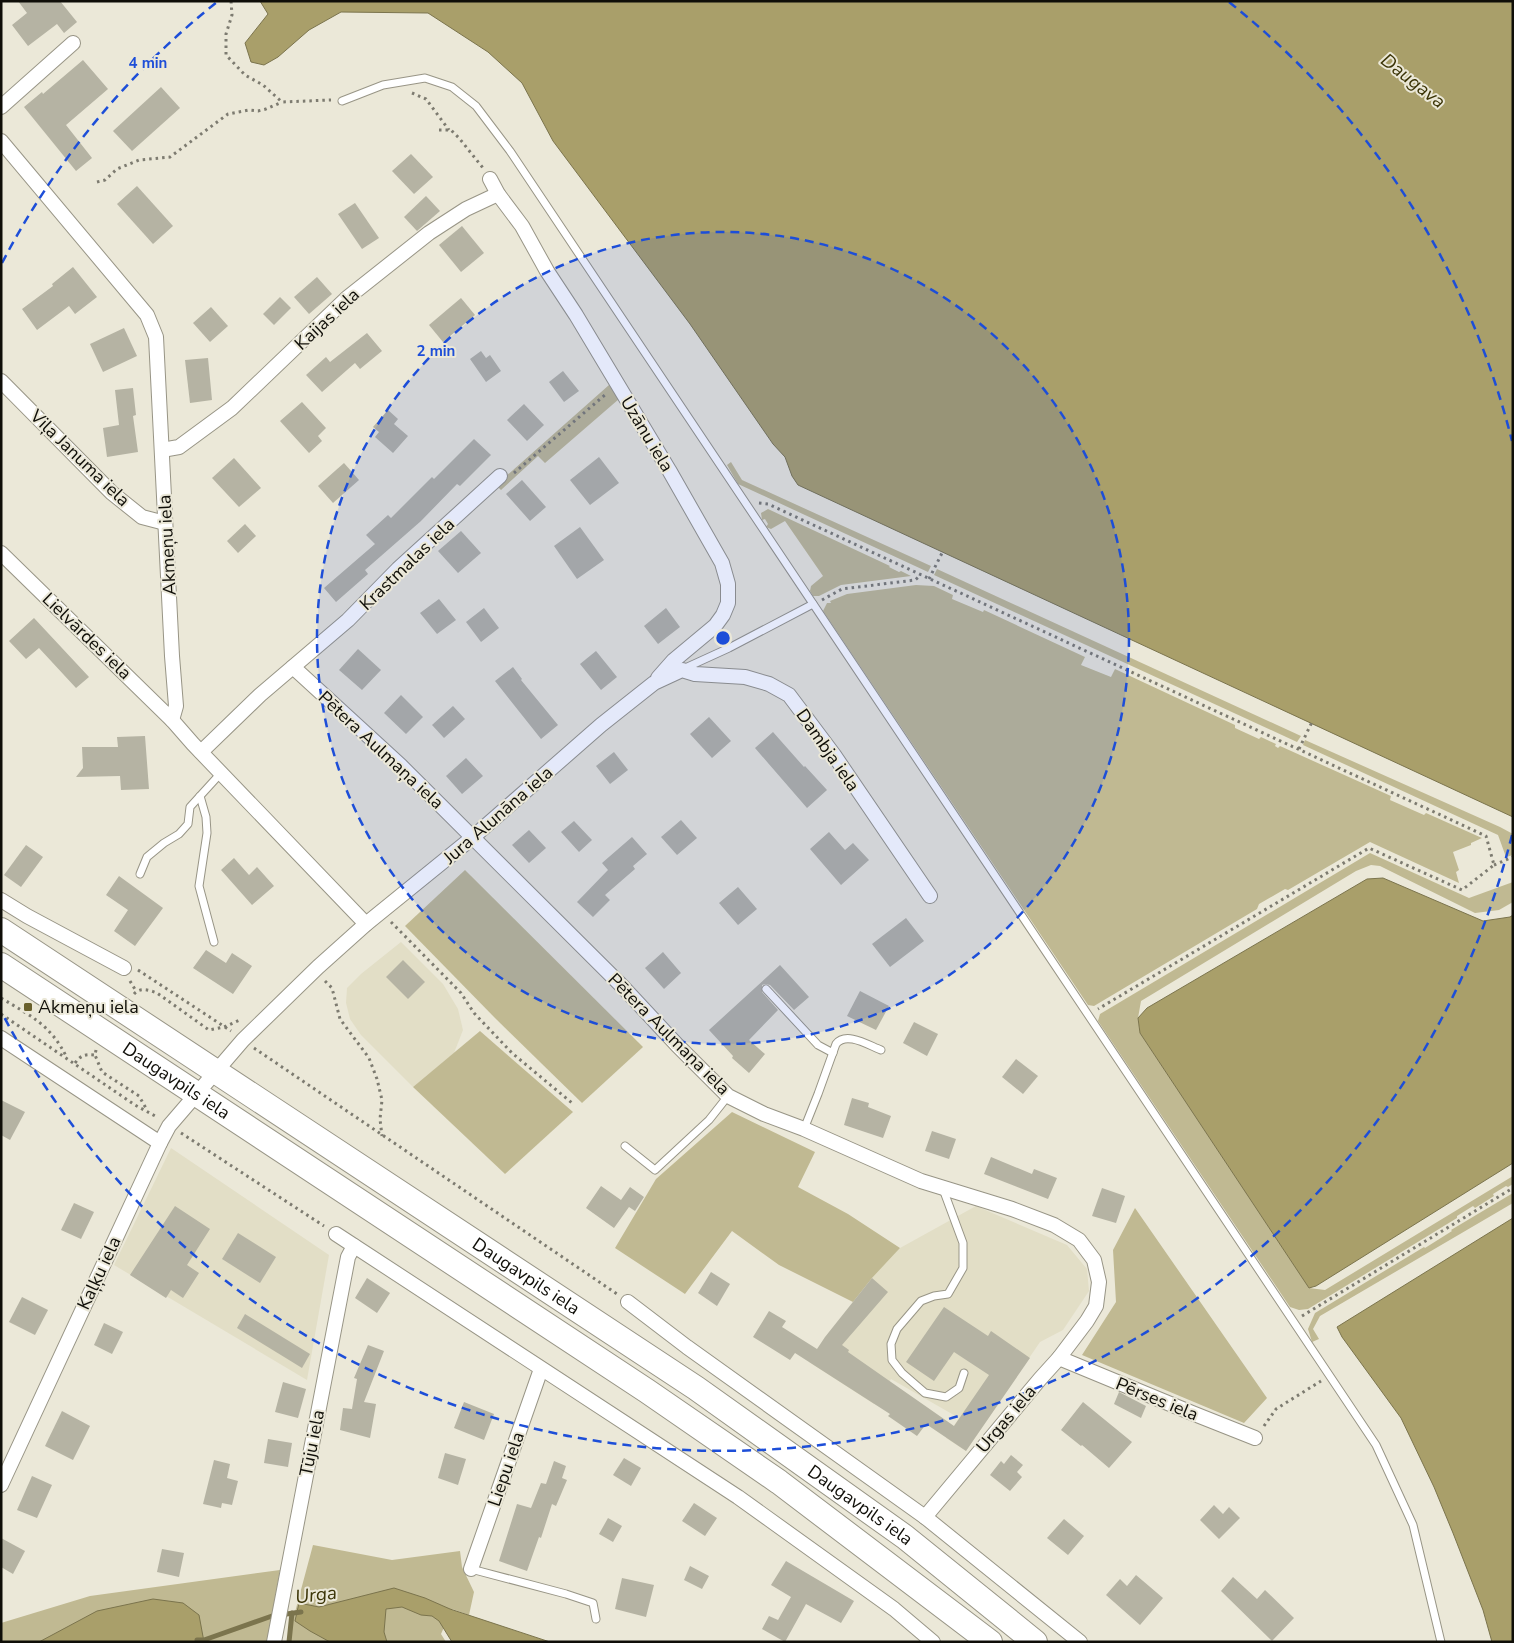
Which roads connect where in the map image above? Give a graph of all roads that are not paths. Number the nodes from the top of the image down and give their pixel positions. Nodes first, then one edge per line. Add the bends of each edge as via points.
1 (73, 43) dead end
2 (342, 101) road end
3 (1, 106) edge
4 (1, 141) edge
5 (490, 179) road end
6 (498, 194) junction
7 (1, 381) edge
8 (162, 450) junction
9 (500, 476) road end
10 (165, 523) junction
11 (1, 554) edge
12 (813, 604) junction
13 (294, 667) junction
14 (682, 670) junction
15 (654, 683) junction
16 (172, 720) junction
17 (201, 752) junction
18 (221, 773) junction
19 (200, 796) junction
20 (472, 838) junction
21 (140, 874) dead end
22 (930, 896) dead end
23 (1, 900) edge
24 (366, 924) junction
25 (1, 930) edge
26 (214, 942) dead end
27 (1, 965) edge
28 (124, 968) road end
29 (766, 989) dead end
30 (2, 1042) edge
31 (880, 1050) dead end
32 (833, 1054) junction
33 (216, 1072) junction
34 (198, 1094) junction
35 (728, 1096) junction
36 (804, 1129) junction
37 (160, 1142) junction
38 (625, 1146) dead end
39 (943, 1189) junction
40 (336, 1234) dead end
41 (354, 1246) junction
42 (628, 1302) road end
43 (1087, 1322) joint
44 (1059, 1358) junction
45 (541, 1368) junction
46 (964, 1373) dead end
47 (1255, 1438) road end
48 (1, 1485) edge
49 (925, 1517) junction
50 (472, 1569) joint
51 (596, 1619) dead end
52 (274, 1638) edge
53 (933, 1642) edge
54 (990, 1642) edge
55 (1035, 1642) edge
56 (1080, 1642) edge
57 (1441, 1642) edge

1 - 3 street
2 - 12 lane via 383,85 425,78 452,87 476,106 510,151
4 - 8 street, Akmeņu iela via 147,315 156,337
5 - 6 street, Uzānu iela
6 - 8 street, Kaijas iela via 466,209 429,233 347,298 232,408 180,447
6 - 15 street, Uzānu iela via 522,226 722,563 728,584 724,615 673,661
7 - 10 street, Viļa Januma iela via 112,493 142,517
8 - 10 street, Akmeņu iela
9 - 13 street, Krastmalas iela
10 - 16 street, Akmeņu iela via 176,706
11 - 16 street, Lielvārdes iela
12 - 14 lane, Jura Alunāna iela
12 - 57 lane via 1376,1445 1413,1525
13 - 17 street, Krastmalas iela
13 - 20 street, Pētera Aulmaņa iela via 401,766
14 - 15 street, Jura Alunāna iela
14 - 22 street, Dambja iela via 695,674 745,677 769,684 789,695
15 - 20 street, Jura Alunāna iela
16 - 17 street
17 - 18 street
18 - 19 lane
18 - 24 street
19 - 21 lane via 190,807 188,824 147,857
19 - 26 lane via 207,833 200,886
20 - 24 street, Jura Alunāna iela
20 - 35 street, Pētera Aulmaņa iela via 616,979
23 - 28 street
24 - 33 street, Jura Alunāna iela via 243,1040
25 - 33 highway, Daugavpils iela
27 - 34 highway, Daugavpils iela
29 - 32 lane via 818,1045
30 - 37 street
31 - 32 lane via 847,1037 840,1039
32 - 36 lane
33 - 34 street, Kaļķu iela
33 - 55 highway, Daugavpils iela via 696,1388 905,1537
34 - 37 street, Kaļķu iela via 169,1126
34 - 54 highway, Daugavpils iela via 639,1385 779,1482
35 - 36 street, Pētera Aulmaņa iela
35 - 38 lane via 709,1120 655,1170
36 - 39 street, Pētera Aulmaņa iela
37 - 48 street, Kaļķu iela
39 - 43 street, Pētera Aulmaņa iela via 1012,1209 1054,1225 1079,1240 1094,1260 1099,1282 1096,1306
39 - 46 lane via 963,1243 963,1268 948,1294 921,1301 897,1329 891,1344 892,1360 925,1393 946,1398 959,1388
40 - 41 street
41 - 45 street
41 - 52 street, Tūju iela via 348,1257
42 - 49 street
43 - 44 street, Urgas iela
44 - 47 street, Pērses iela
44 - 49 street, Urgas iela
45 - 50 street, Liepu iela
45 - 53 street via 738,1497 894,1609
49 - 56 street
50 - 51 lane via 593,1603

